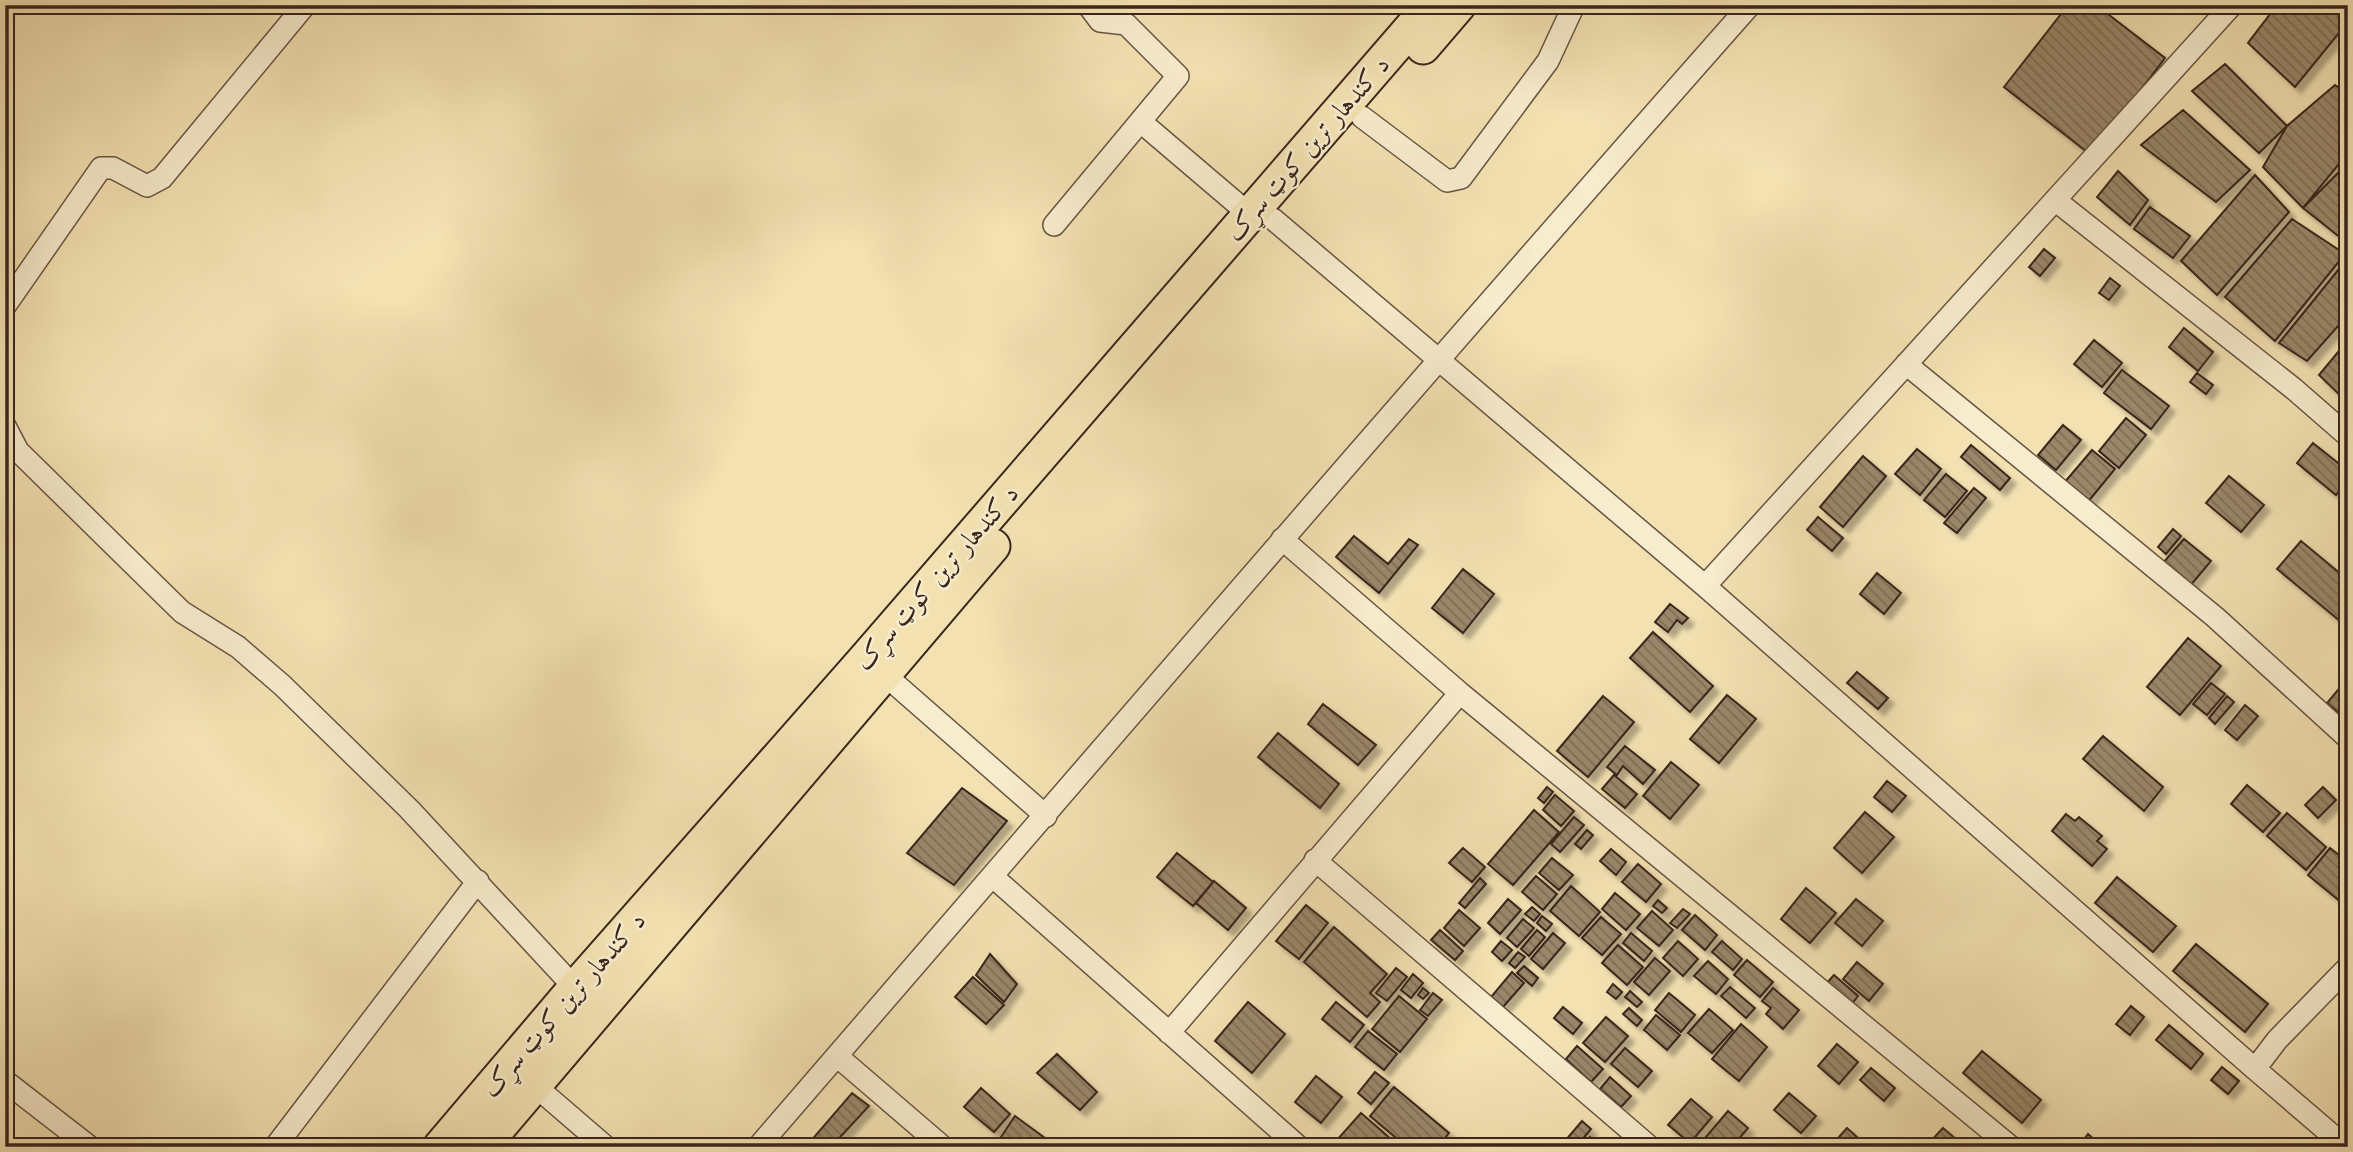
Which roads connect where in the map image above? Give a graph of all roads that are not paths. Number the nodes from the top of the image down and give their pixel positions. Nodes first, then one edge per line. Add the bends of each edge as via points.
1 (305, 5) edge
2 (1088, 5) edge
3 (1431, 5) edge
4 (1459, 5) edge
5 (1574, 5) edge
6 (1750, 5) edge
7 (2232, 5) edge
8 (1362, 117) junction
9 (1141, 122) junction
10 (2055, 200) junction
11 (1261, 217) junction
12 (1054, 225) dead end
13 (5, 306) edge
14 (1437, 360) junction
15 (1906, 364) junction
16 (5, 426) edge
17 (2348, 436) edge
18 (1282, 539) junction
19 (1705, 586) junction
20 (875, 666) junction
21 (1460, 693) junction
22 (2348, 738) edge
23 (1046, 816) junction
24 (1315, 860) junction
25 (992, 876) junction
26 (478, 881) junction
27 (2348, 967) edge
28 (575, 988) junction
29 (1169, 1032) junction
30 (837, 1056) junction
31 (2255, 1069) junction
32 (5, 1081) edge
33 (534, 1085) junction
34 (90, 1147) edge
35 (275, 1147) edge
36 (440, 1147) edge
37 (482, 1147) edge
38 (606, 1147) edge
39 (758, 1147) edge
40 (943, 1147) edge
41 (1299, 1147) edge
42 (1650, 1147) edge
43 (2011, 1147) edge
44 (2346, 1147) edge

1 - 13 street via 162,178 147,186 113,167 101,168
2 - 9 street via 1100,22 1126,24 1178,76
3 - 11 main road, د کندهار ترين کوټ سړک
4 - 8 main road, د کندهار ترين کوټ سړک
5 - 8 street via 1548,61 1461,178 1447,181
6 - 14 street
7 - 10 street
8 - 11 main road, د کندهار ترين کوټ سړک
9 - 11 street
9 - 12 street
10 - 15 street
10 - 17 street
11 - 14 street
11 - 20 main road, د کندهار ترين کوټ سړک
14 - 18 street
14 - 19 street
15 - 19 street
15 - 22 street via 2215,617
16 - 26 street via 18,451 182,612 238,647 282,685
18 - 21 street
18 - 23 street
19 - 31 street
20 - 23 street
20 - 28 main road, د کندهار ترين کوټ سړک
20 - 33 main road, د کندهار ترين کوټ سړک
21 - 24 street
21 - 43 street
23 - 25 street
24 - 29 street
24 - 42 street
25 - 29 street
25 - 30 street
26 - 28 street
26 - 35 street
27 - 31 street
28 - 36 main road, د کندهار ترين کوټ سړک
29 - 41 street
30 - 39 street
30 - 40 street
31 - 44 street
32 - 34 street
33 - 37 main road, د کندهار ترين کوټ سړک
33 - 38 street

